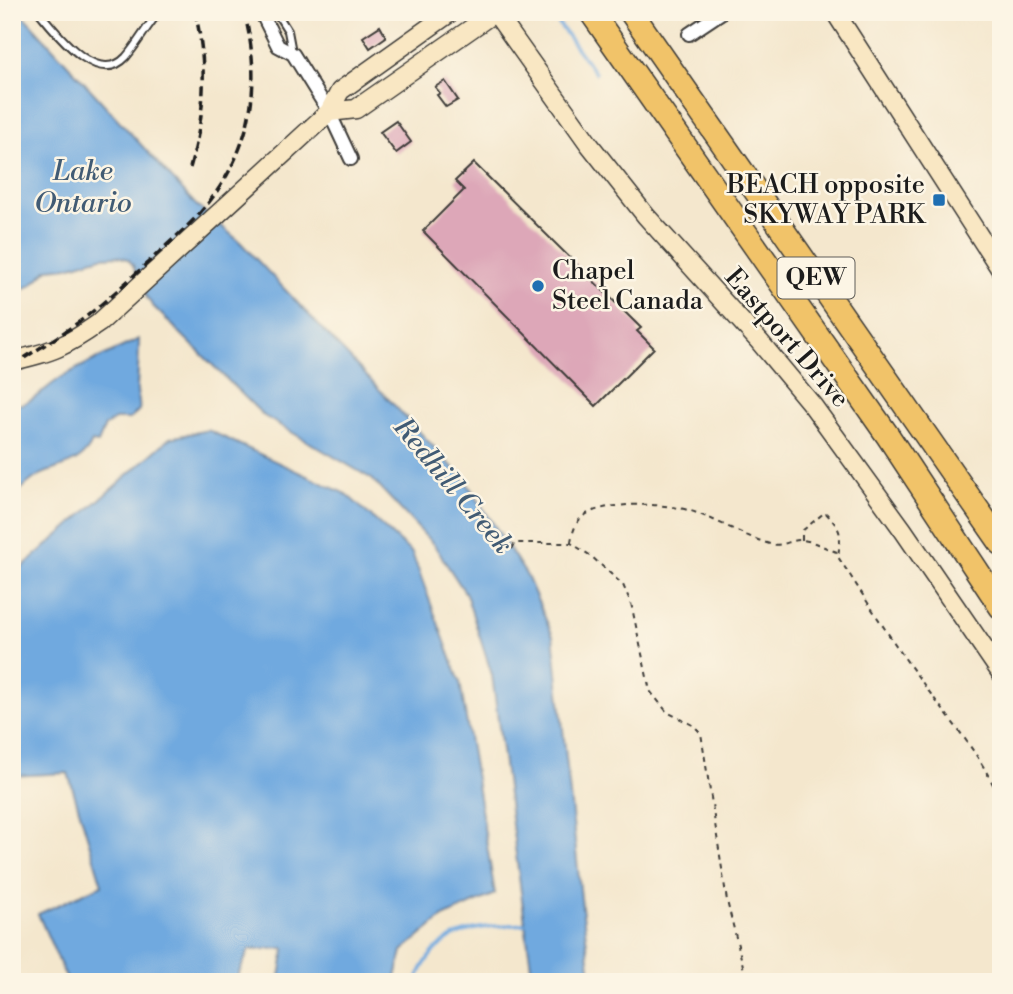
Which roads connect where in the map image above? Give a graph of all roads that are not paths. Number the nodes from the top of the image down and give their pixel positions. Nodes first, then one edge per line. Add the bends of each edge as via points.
1 (39, 12) edge
2 (159, 12) edge
3 (261, 12) edge
4 (276, 12) edge
5 (451, 12) edge
6 (495, 12) edge
7 (591, 12) edge
8 (631, 12) edge
9 (722, 12) edge
10 (835, 12) edge
11 (689, 34) dead end
12 (293, 54) junction
13 (329, 112) junction
14 (351, 159) dead end
15 (1001, 270) edge
16 (12, 361) edge
17 (1001, 543) edge
18 (1001, 607) edge
19 (1001, 673) edge

1 - 2 lane via 76,54 110,66 124,59
3 - 12 street via 278,46
4 - 12 lane via 288,31
5 - 13 street via 340,91
6 - 13 street via 356,109
6 - 19 street, Eastport Drive via 638,206 821,416
7 - 18 highway, QEW via 888,436
8 - 17 highway, QEW
9 - 11 street
10 - 15 street
12 - 13 street
13 - 14 street
13 - 16 street via 99,323 54,351

